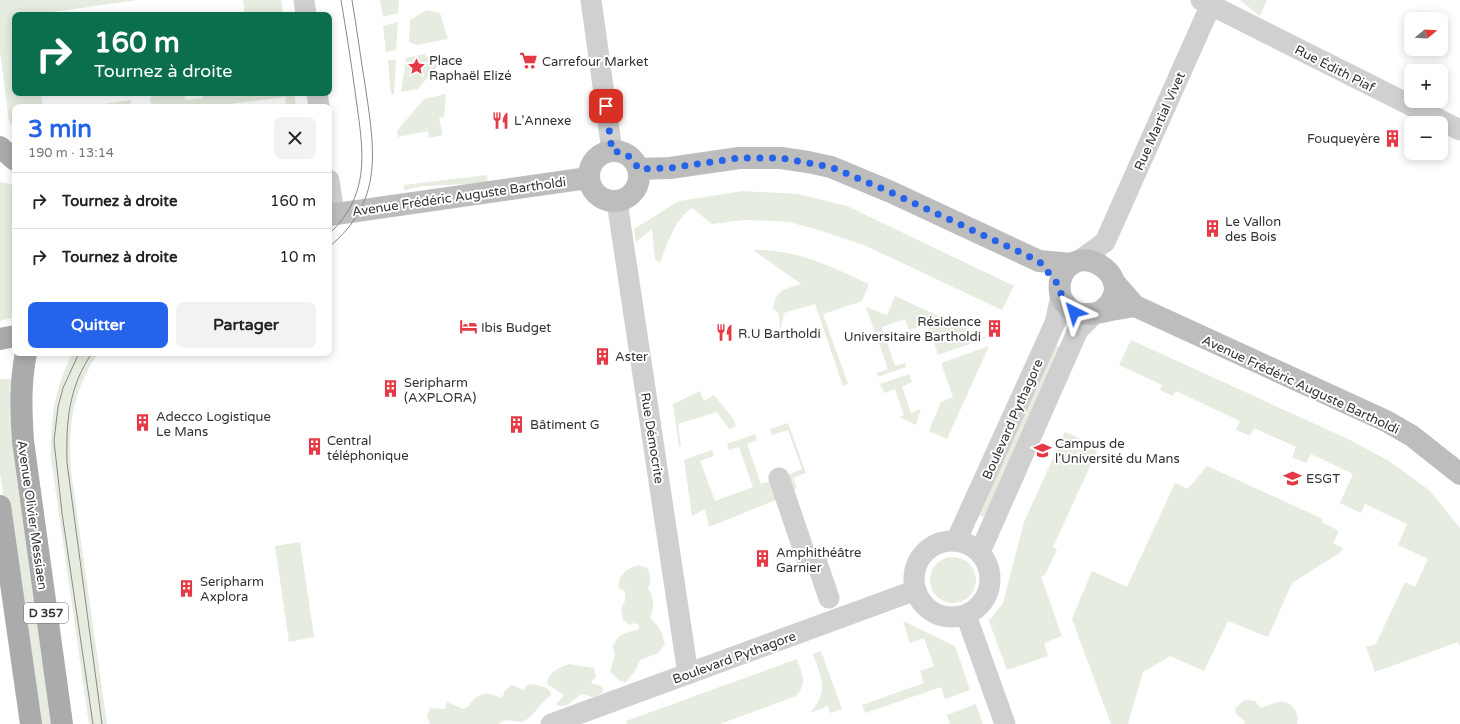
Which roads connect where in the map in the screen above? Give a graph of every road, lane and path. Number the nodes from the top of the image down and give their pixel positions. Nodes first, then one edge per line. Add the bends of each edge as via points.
1 (304, 0) edge
2 (591, 0) edge
3 (1209, 1) edge
4 (306, 12) edge
5 (1460, 130) edge
6 (0, 147) edge
7 (612, 151) junction
8 (12, 157) edge
9 (0, 160) edge
10 (12, 162) edge
11 (638, 169) junction
12 (588, 178) junction
13 (617, 202) junction
14 (332, 214) edge
15 (1105, 242) junction
16 (1039, 261) junction
17 (1075, 263) junction
18 (1112, 278) junction
19 (1060, 292) junction
20 (1135, 306) junction
21 (1097, 313) junction
22 (12, 337) edge
23 (0, 339) edge
24 (25, 356) edge
25 (1460, 474) edge
26 (779, 478) dead end
27 (0, 506) edge
28 (956, 541) junction
29 (980, 552) junction
30 (916, 590) junction
31 (829, 598) dead end
32 (966, 615) junction
33 (688, 674) junction
34 (31, 724) edge
35 (62, 724) edge
36 (551, 724) edge
37 (1005, 724) edge

1 - 4 street
2 - 7 street
3 - 5 street, Rue Édith Piaf via 1389,96
3 - 15 street, Rue Martial Vivet
6 - 8 main road
7 - 11 street via 626,154
7 - 12 street via 604,152 592,163
9 - 10 main road
11 - 13 street via 638,182 633,193
11 - 16 street, Avenue Frédéric Auguste Bartholdi via 670,168 739,158 781,158 831,167
12 - 13 street via 595,194 602,199
12 - 14 street, Avenue Frédéric Auguste Bartholdi
13 - 33 street, Rue Démocrite
15 - 17 street, Rue Martial Vivet
15 - 18 street
16 - 17 street, Avenue Frédéric Auguste Bartholdi
16 - 19 street, Avenue Frédéric Auguste Bartholdi
17 - 18 street, Avenue Frédéric Auguste Bartholdi via 1095,261 1102,264
17 - 19 street via 1062,277
18 - 20 street, Avenue Frédéric Auguste Bartholdi
18 - 21 street via 1113,296 1106,308
19 - 21 street, Avenue Frédéric Auguste Bartholdi via 1067,307 1074,312
19 - 28 street, Boulevard Pythagore via 1056,323
20 - 21 street, Avenue Frédéric Auguste Bartholdi
20 - 25 street, Avenue Frédéric Auguste Bartholdi via 1386,422 1412,436
21 - 29 street, Boulevard Pythagore via 1078,330
22 - 23 main road
24 - 35 main road, Avenue Olivier Messiaen / D 357 via 21,396 23,441
26 - 31 street via 807,560 814,557
27 - 34 main road, D 357
28 - 29 street via 969,544
28 - 30 street via 936,544 924,553 915,571
29 - 32 street via 988,567 990,584 984,600
30 - 32 street via 927,607 938,615
30 - 33 street, Boulevard Pythagore
32 - 37 street
33 - 36 street, Boulevard Pythagore

